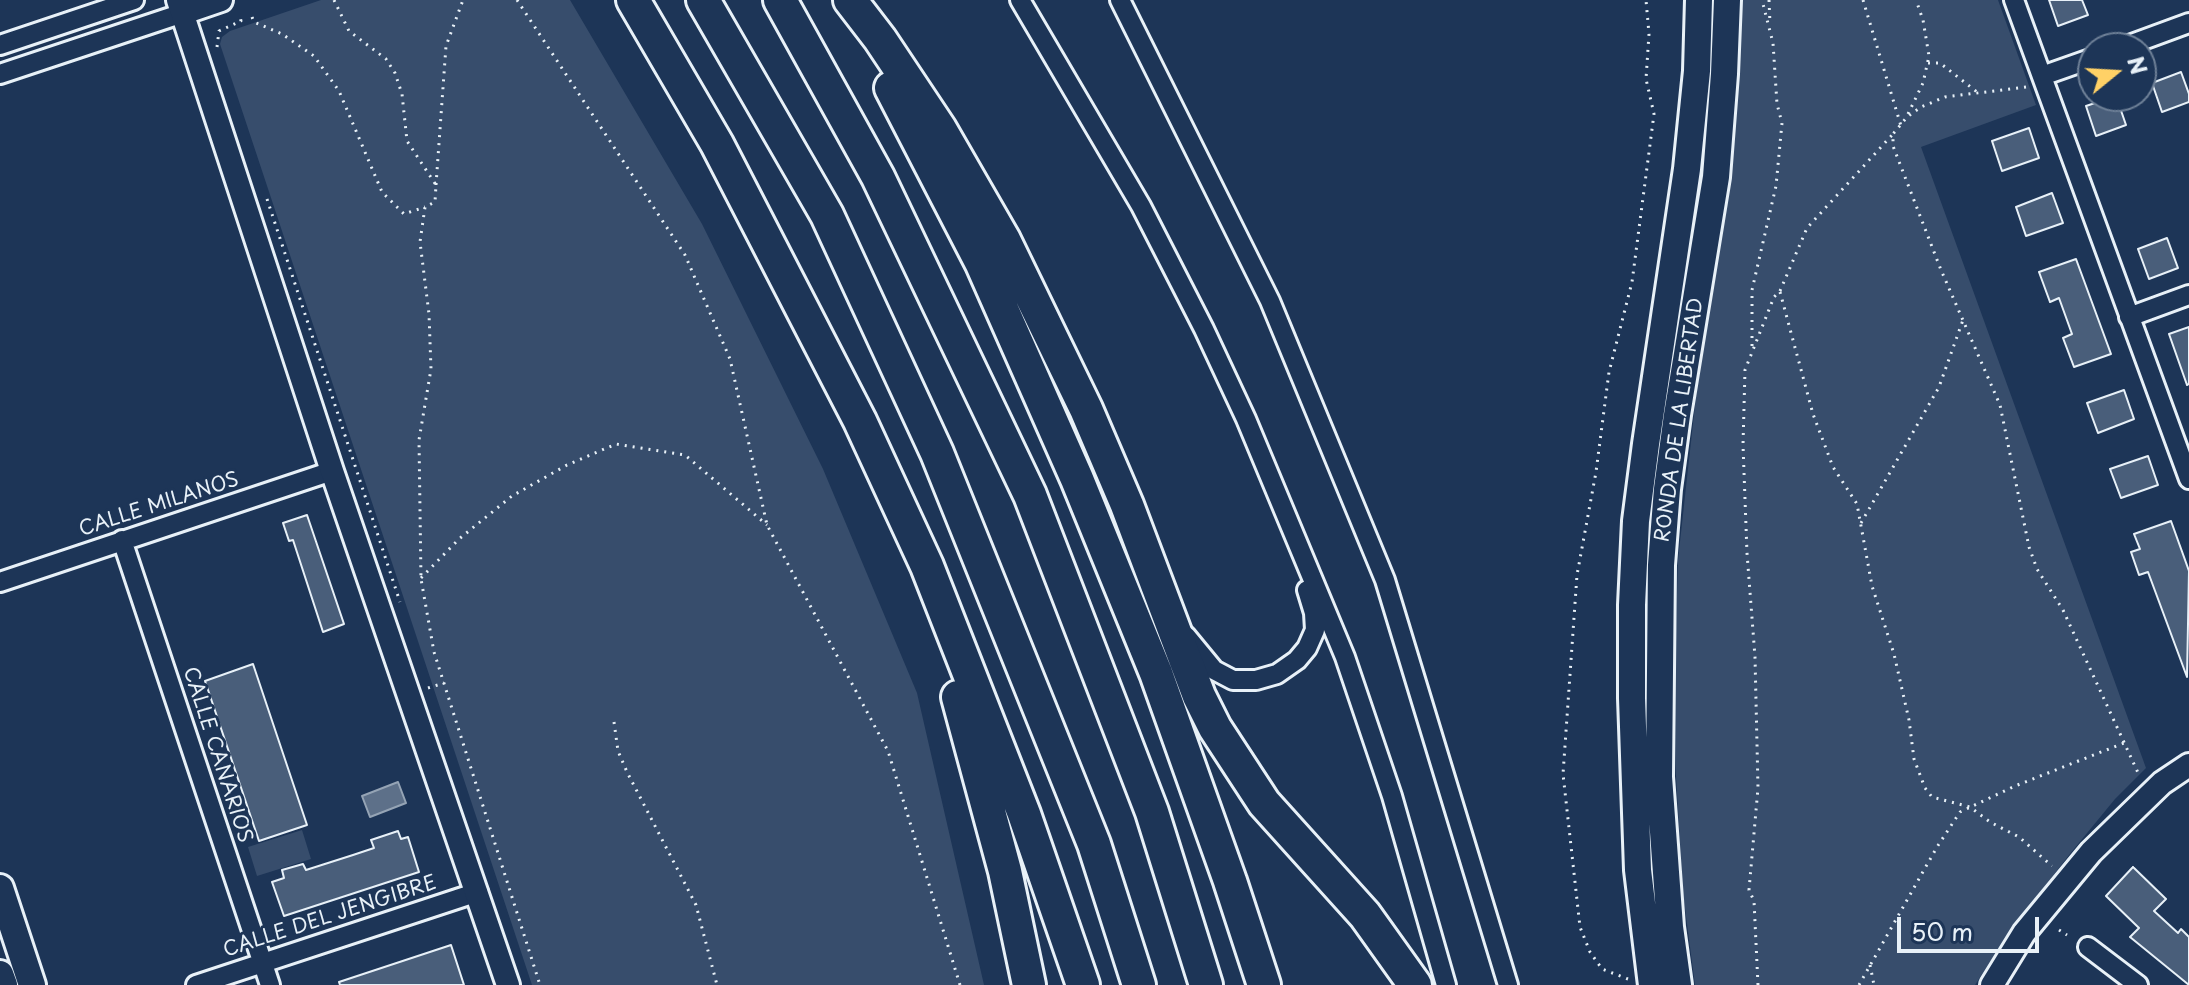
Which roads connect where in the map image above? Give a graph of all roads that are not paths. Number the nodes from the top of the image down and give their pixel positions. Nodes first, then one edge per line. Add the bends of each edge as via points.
1 (134, 0) edge
2 (221, 0) edge
3 (633, 0) edge
4 (703, 0) edge
5 (780, 0) edge
6 (842, 0) edge
7 (850, 0) edge
8 (1020, 0) edge
9 (1120, 0) edge
10 (1699, 0) edge
11 (1727, 0) edge
12 (2014, 0) edge
13 (180, 6) edge
14 (2189, 23) edge
15 (2157, 35) edge
16 (0, 45) edge
17 (2077, 65) edge
18 (0, 74) edge
19 (2037, 82) junction
20 (2189, 295) edge
21 (2129, 317) junction
22 (860, 421) junction
23 (332, 471) junction
24 (2189, 479) edge
25 (1280, 504) junction
26 (122, 540) junction
27 (1156, 579) junction
28 (0, 582) edge
29 (2189, 765) edge
30 (0, 888) edge
31 (478, 892) junction
32 (2088, 947) dead end
33 (262, 963) junction
34 (0, 974) edge
35 (1643, 983) edge
36 (4, 985) edge
37 (32, 985) edge
38 (196, 985) edge
39 (270, 985) edge
40 (508, 985) edge
41 (1029, 985) edge
42 (1083, 985) edge
43 (1139, 985) edge
44 (1206, 985) edge
45 (1264, 985) edge
46 (1415, 985) edge
47 (1446, 985) edge
48 (1508, 985) edge
49 (1678, 985) edge
50 (1992, 985) edge
51 (2138, 985) edge

1 - 16 street
2 - 13 street
3 - 22 highway via 717,144
4 - 43 highway via 827,215 937,453 1094,844
5 - 44 highway via 878,177 1030,495 1152,812
6 - 45 highway via 982,264 1077,479 1156,673
7 - 27 highway via 940,129 1004,240 1086,409
8 - 25 street via 1176,275 1246,419
9 - 48 street via 1270,301 1385,580
10 - 35 main road, RONDA DE LA LIBERTAD via 1687,169 1636,521 1635,809
11 - 49 main road, RONDA DE LA LIBERTAD via 1716,177 1677,415 1661,565 1659,777
12 - 19 street
13 - 18 street
13 - 23 street
14 - 15 street
17 - 19 street
19 - 21 street
20 - 21 street
21 - 24 street
22 - 41 highway via 964,712
22 - 42 highway via 933,581 1024,814
23 - 26 street, CALLE MILANOS
23 - 31 street
25 - 27 street via 1315,630 1297,660 1277,674 1233,680 1214,670 1189,641
25 - 47 street via 1345,657 1392,796
26 - 28 street, CALLE MILANOS
26 - 33 street, CALLE CANARIOS
27 - 46 highway via 1199,696 1239,768 1365,915
29 - 50 street via 2162,783 2091,852 2024,933
30 - 37 main road
31 - 33 street, CALLE DEL JENGIBRE
31 - 40 street
32 - 51 street
33 - 38 street, CALLE DEL JENGIBRE
33 - 39 street, CALLE CANARIOS
34 - 36 main road

